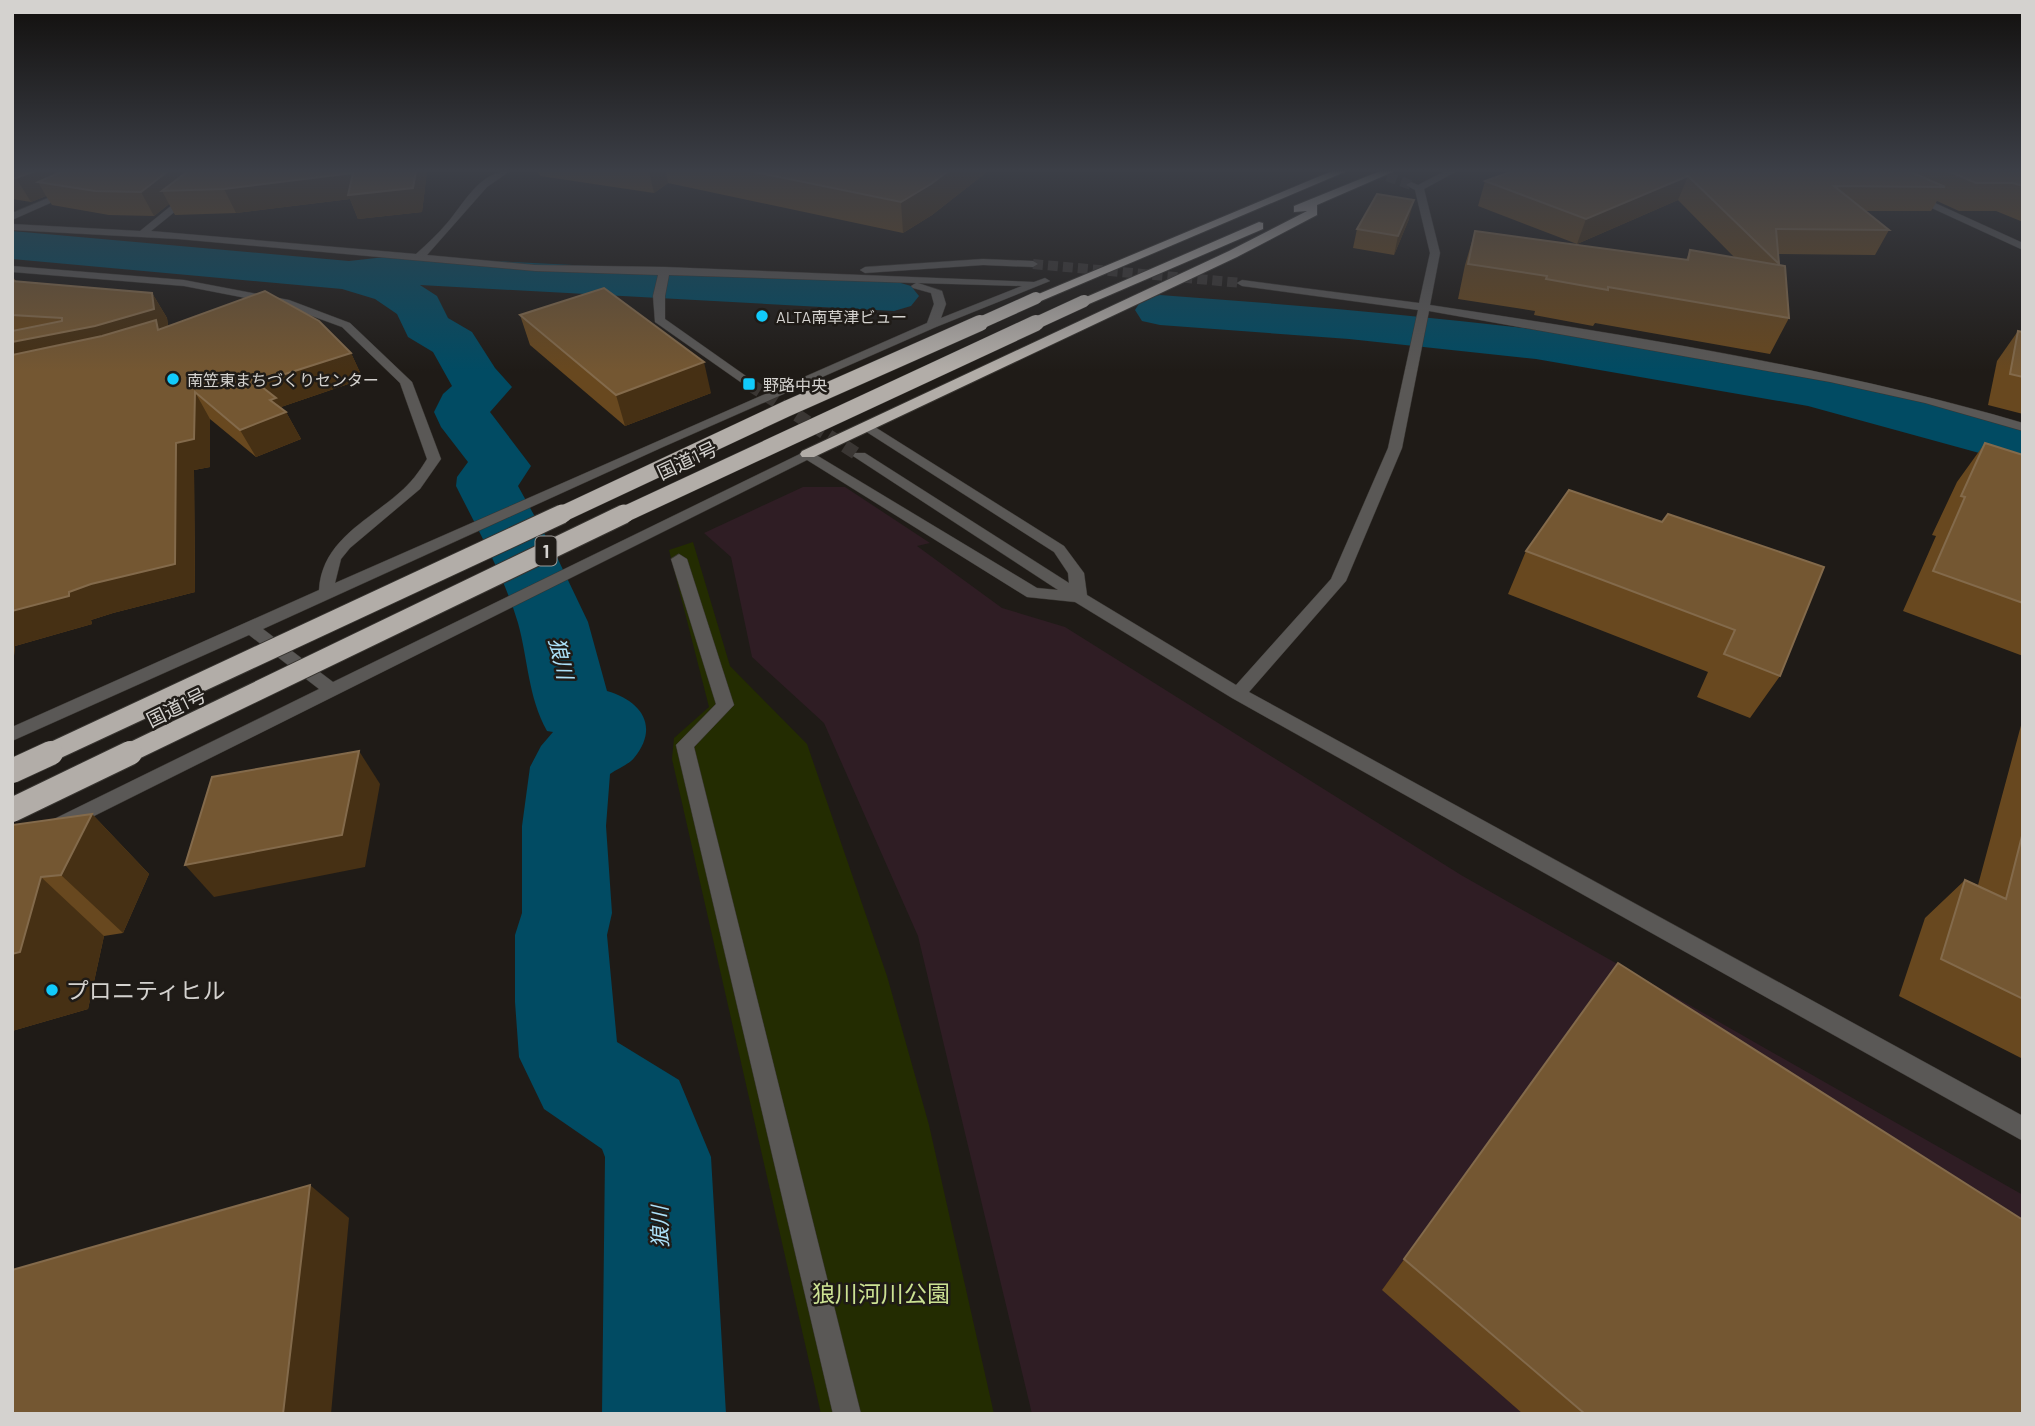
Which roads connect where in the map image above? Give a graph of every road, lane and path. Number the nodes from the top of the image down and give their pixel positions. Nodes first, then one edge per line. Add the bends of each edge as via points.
1 (185, 238) edge
2 (439, 238) edge
3 (1154, 238) edge
4 (1182, 238) edge
5 (1231, 238) edge
6 (1264, 238) edge
7 (1430, 238) edge
8 (2002, 238) edge
9 (2023, 247) edge
10 (420, 257) junction
11 (1033, 264) tunnel mouth
12 (12, 269) edge
13 (665, 270) junction
14 (806, 275) junction
15 (897, 281) junction
16 (1045, 281) junction
17 (1242, 283) tunnel mouth
18 (247, 294) junction
19 (227, 309) edge
20 (1420, 322) junction
21 (932, 325) junction
22 (749, 384) tunnel mouth
23 (867, 426) junction
24 (2023, 426) edge
25 (808, 454) junction
26 (859, 456) tunnel mouth
27 (679, 559) dead end
28 (327, 592) junction
29 (1079, 597) junction
30 (250, 628) junction
31 (331, 689) junction
32 (1238, 694) junction
33 (12, 735) edge
34 (12, 771) edge
35 (12, 810) edge
36 (49, 830) edge
37 (2023, 1129) edge
38 (847, 1414) edge

1 - 10 street
2 - 10 street
3 - 16 highway
4 - 34 highway, 国道1号 / 1, bridge via 786,409
5 - 35 highway, 国道1号 / 1, bridge via 697,478
6 - 23 highway
7 - 20 street via 1435,253
8 - 9 street
10 - 13 street via 536,268
11 - 14 street via 920,265
12 - 18 street via 184,282
13 - 14 street
13 - 22 street via 659,320
14 - 15 street
15 - 16 street
15 - 21 street via 936,291 940,304
16 - 21 street
17 - 20 street via 1312,290
18 - 19 street
18 - 28 street via 285,302 346,325 406,382 434,459 415,487 343,545 326,579
20 - 24 street via 1548,326 1841,381
20 - 32 street via 1395,449 1338,581
21 - 28 street
23 - 25 highway
23 - 29 street via 1059,550 1076,573
25 - 29 street via 1033,593
25 - 31 street
26 - 29 street
27 - 38 street via 726,705 685,745
28 - 30 street
29 - 32 street
30 - 31 street
30 - 33 street
31 - 36 street
32 - 37 street

